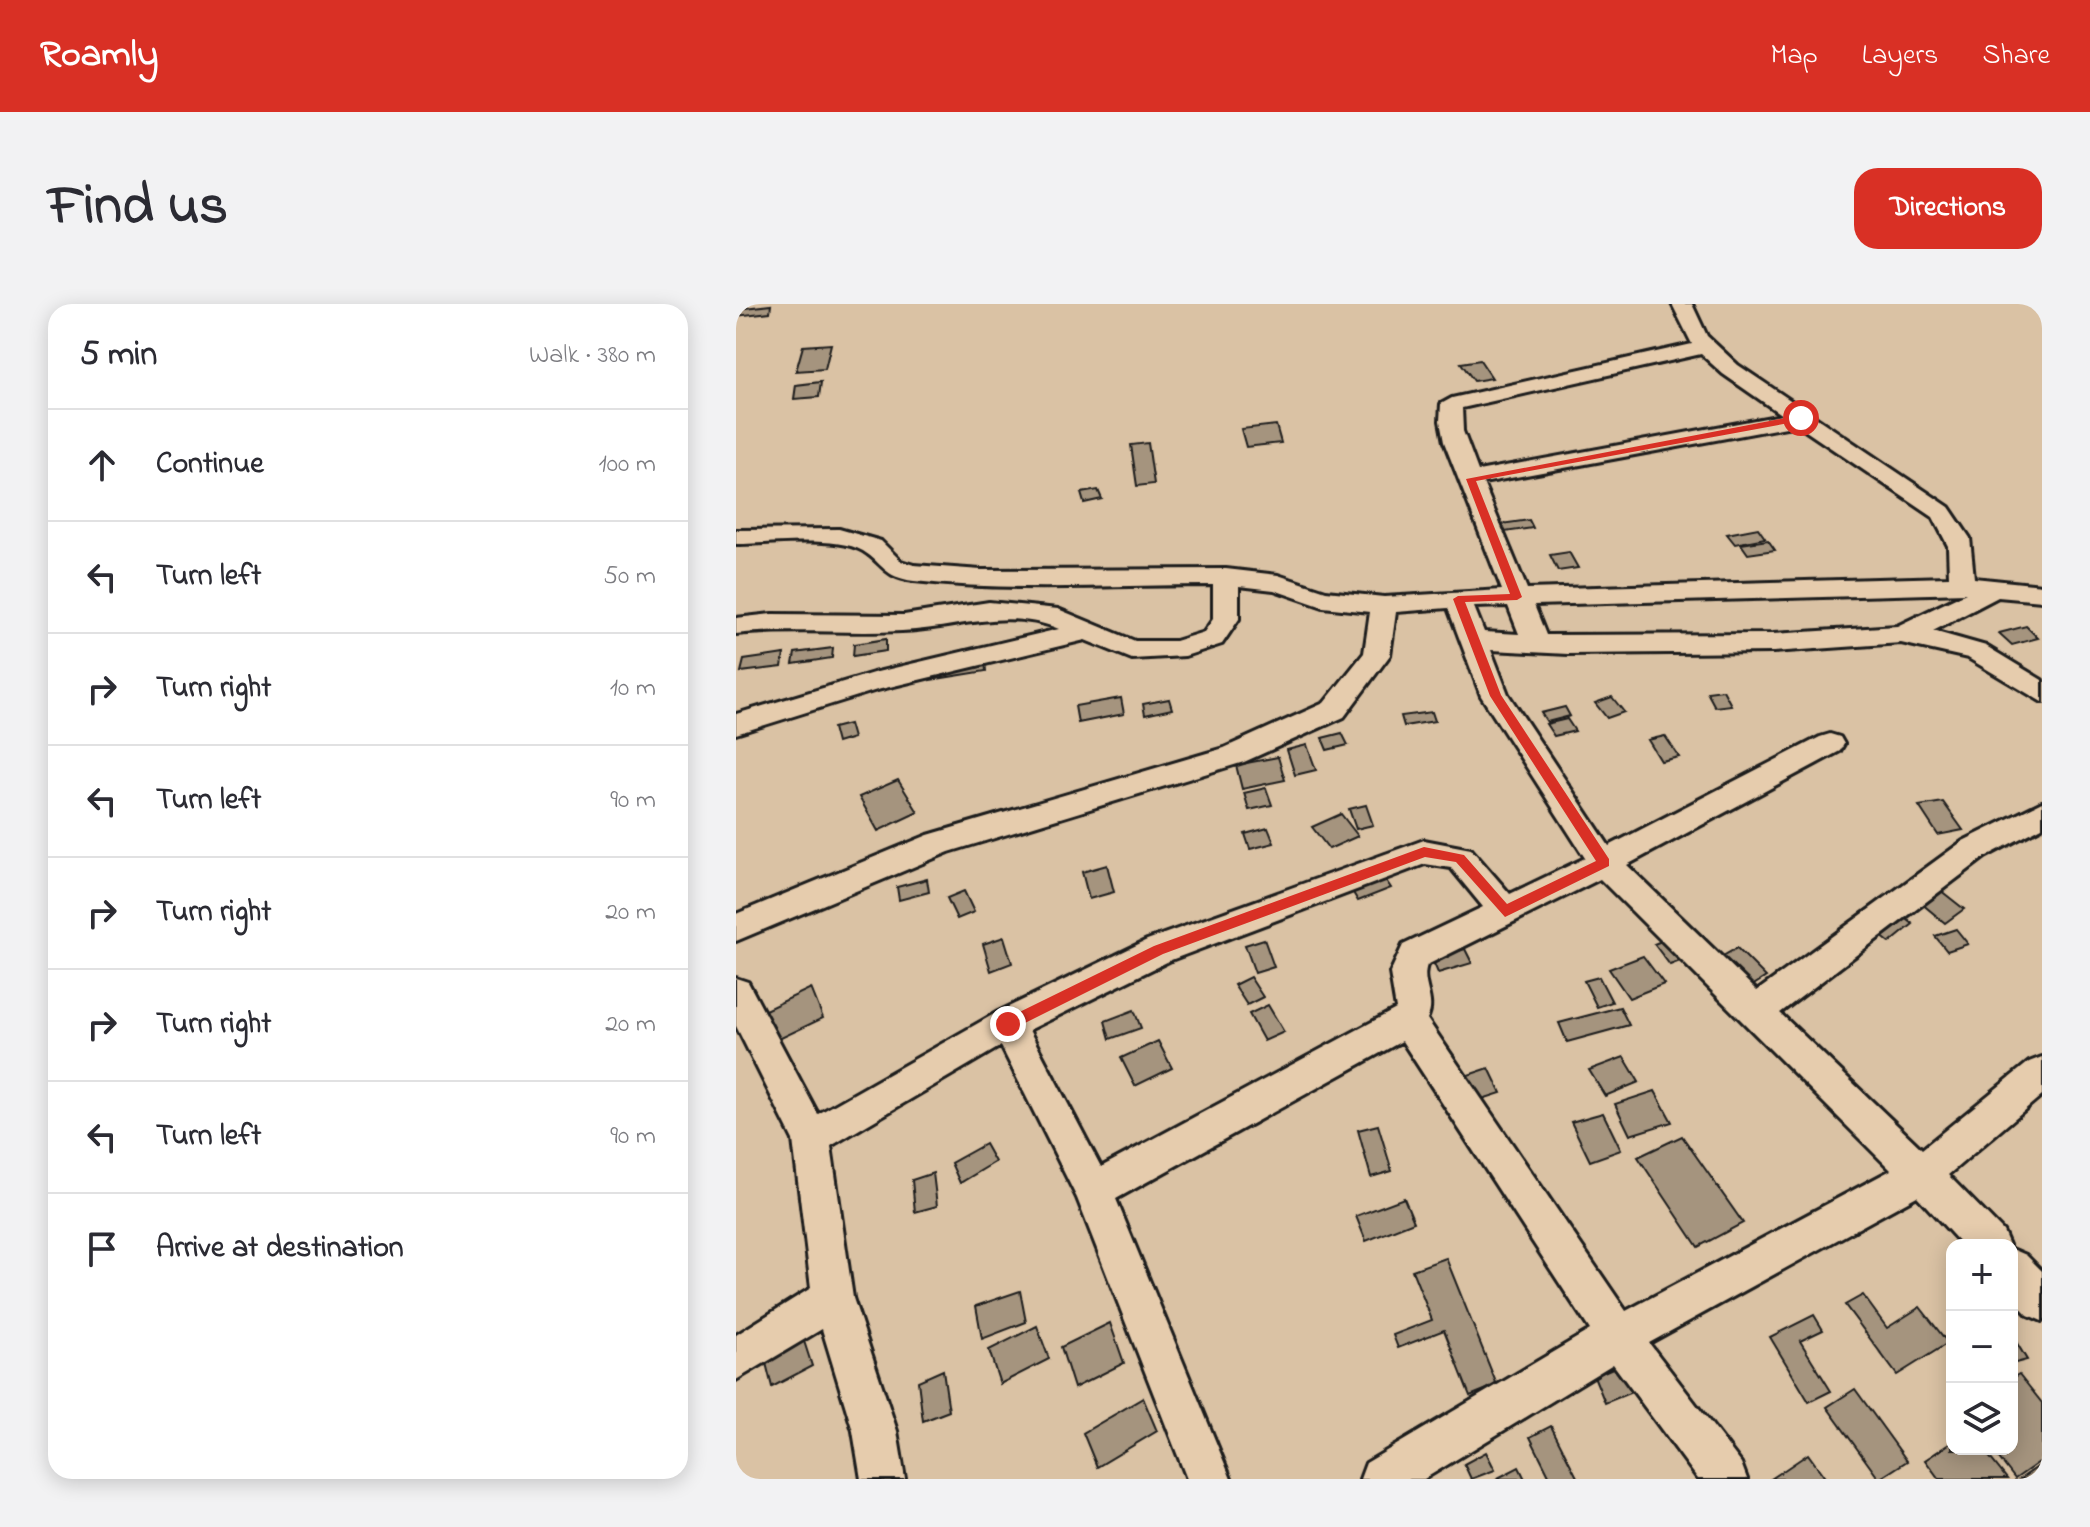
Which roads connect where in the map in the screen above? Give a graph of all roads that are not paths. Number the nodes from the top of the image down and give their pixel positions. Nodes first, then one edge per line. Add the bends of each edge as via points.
1 (1682, 304) edge
2 (1704, 347) junction
3 (1801, 418) junction
4 (1470, 479) junction
5 (736, 537) edge
6 (1226, 577) junction
7 (1961, 585) junction
8 (1998, 586) junction
9 (2042, 593) edge
10 (1517, 597) junction
11 (1458, 599) junction
12 (1384, 605) junction
13 (989, 610) junction
14 (736, 626) edge
15 (1084, 632) junction
16 (1901, 634) junction
17 (1474, 640) junction
18 (1536, 643) junction
19 (961, 661) junction
20 (2042, 693) edge
21 (736, 724) edge
22 (1830, 744) dead end
23 (2042, 813) edge
24 (1604, 863) junction
25 (1505, 911) junction
26 (736, 928) edge
27 (736, 992) edge
28 (1756, 1011) junction
29 (1408, 1020) junction
30 (1008, 1024) junction
31 (2042, 1073) edge
32 (811, 1138) junction
33 (1921, 1174) junction
34 (1093, 1191) junction
35 (1983, 1239) edge
36 (2018, 1275) edge
37 (833, 1298) junction
38 (2042, 1301) edge
39 (1619, 1337) junction
40 (736, 1359) edge
41 (883, 1479) edge
42 (1209, 1479) edge
43 (1382, 1479) edge
44 (1725, 1479) edge

1 - 2 street via 1687,323
2 - 3 street
2 - 4 street via 1452,404 1449,412
3 - 4 street
3 - 7 street via 1941,512 1954,526 1964,556
4 - 10 street
5 - 6 street via 839,536 872,546 892,566 911,573 981,578
6 - 12 street via 1278,583 1323,599
6 - 15 street via 1226,619 1213,638 1176,650 1132,650
7 - 8 street
7 - 10 street
8 - 9 street
8 - 16 street
10 - 11 street
10 - 18 street
11 - 12 street
11 - 17 street
12 - 26 street via 1377,655 1334,710 1234,755 939,843
13 - 14 street via 904,623
13 - 15 street via 1049,615
13 - 19 street via 996,634
15 - 19 street
16 - 18 street via 1773,643
16 - 20 street via 1977,652
17 - 18 street
17 - 24 street via 1495,696
19 - 21 street
22 - 24 street
23 - 28 street via 1974,849
24 - 25 street
24 - 28 street
25 - 29 street via 1415,955 1406,965 1416,1004
25 - 30 street via 1460,858 1424,852 1159,950
27 - 32 street
28 - 33 street
29 - 34 street
29 - 39 street
30 - 32 street
30 - 34 street
31 - 33 street
32 - 37 street
33 - 35 street
33 - 39 street
34 - 42 street
36 - 38 street
37 - 40 street
37 - 41 street via 875,1431
39 - 43 street
39 - 44 street

